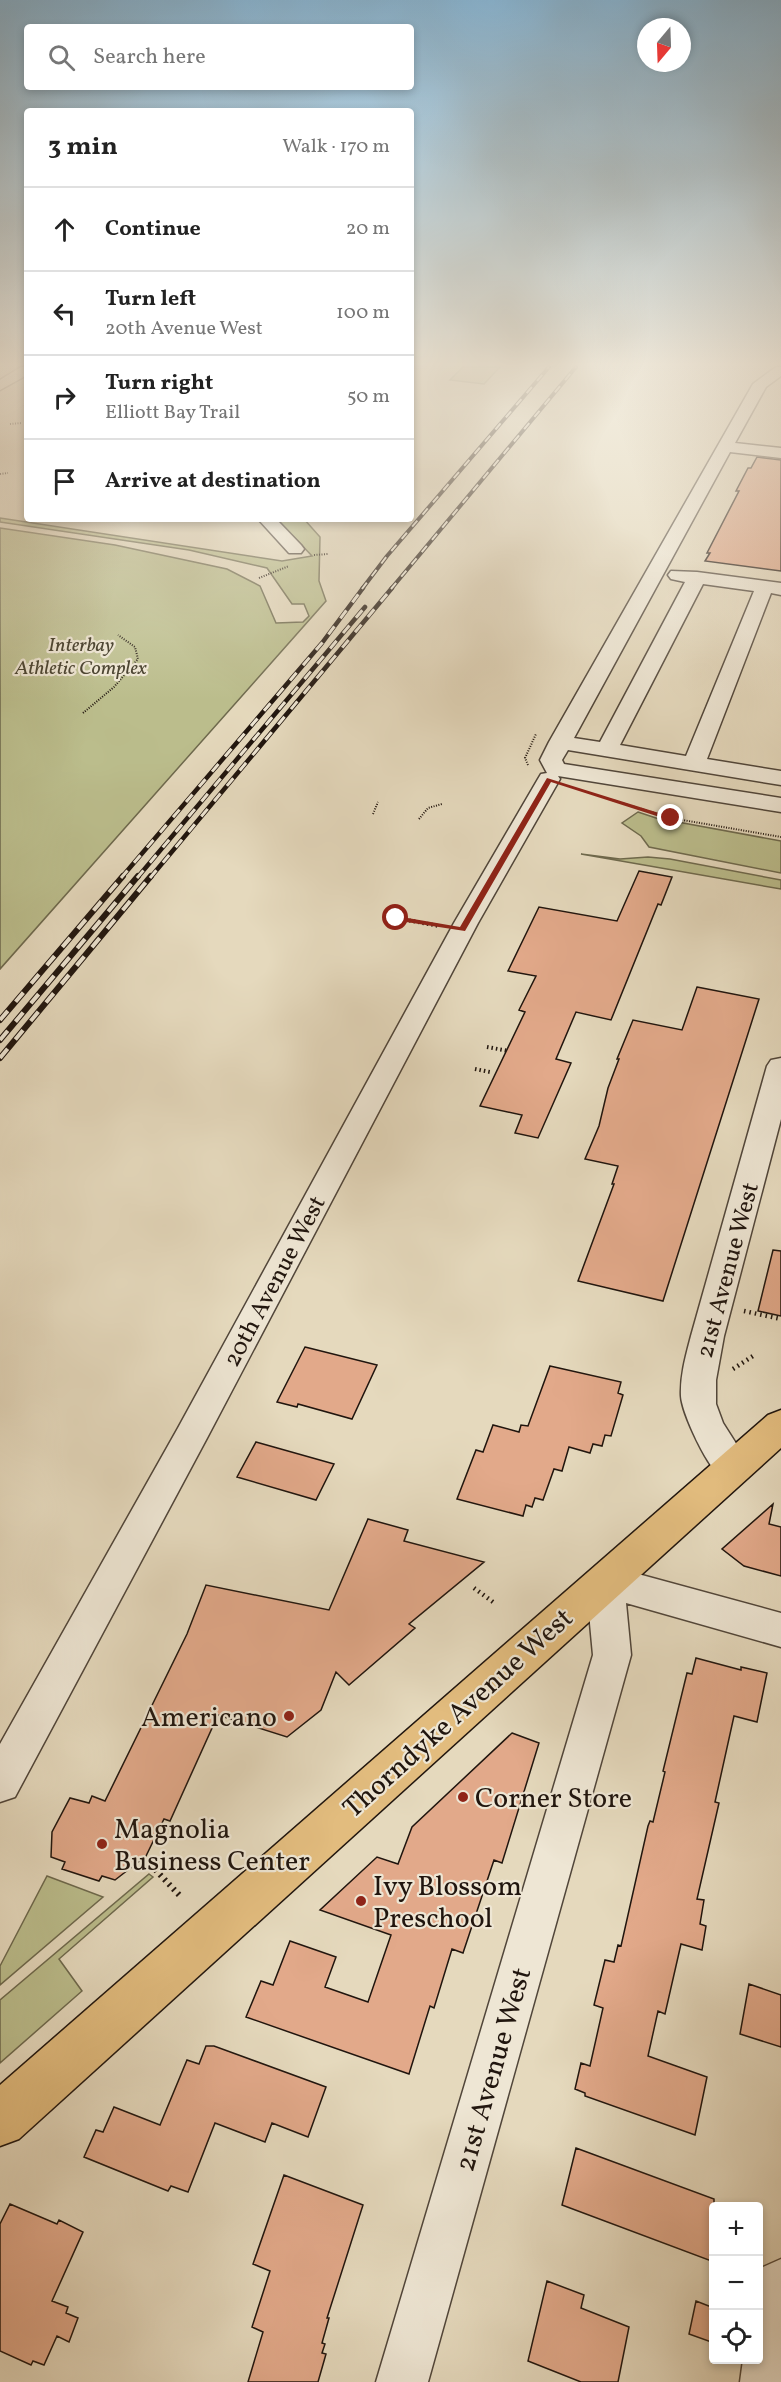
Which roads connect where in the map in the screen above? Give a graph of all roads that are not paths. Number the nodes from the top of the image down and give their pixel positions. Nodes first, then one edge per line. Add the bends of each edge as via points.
1 (708, 478) edge
2 (270, 522) edge
3 (295, 549) dead end
4 (655, 572) junction
5 (697, 577) junction
6 (773, 588) edge
7 (560, 742) junction
8 (607, 750) junction
9 (694, 764) junction
10 (781, 778) edge
11 (549, 779) dead end
12 (781, 805) edge
13 (781, 1066) edge
14 (781, 1425) edge
15 (733, 1467) junction
16 (604, 1581) junction
17 (781, 1630) edge
18 (0, 1783) edge
19 (0, 2120) edge
20 (781, 2285) edge
21 (402, 2382) edge
22 (766, 2382) edge

1 - 4 street
2 - 3 street
4 - 5 street
4 - 7 street
5 - 6 street
5 - 8 street
6 - 9 street
7 - 8 street
7 - 12 street via 550,760 555,769
8 - 9 street
9 - 10 street
11 - 18 street, 20th Avenue West via 462,930
13 - 15 street, 21st Avenue West via 717,1305 698,1396 708,1427
14 - 15 main road, Thorndyke Avenue West
15 - 16 main road, Thorndyke Avenue West
16 - 17 street
16 - 19 main road, Thorndyke Avenue West
16 - 21 street, 21st Avenue West via 612,1655
20 - 22 street

